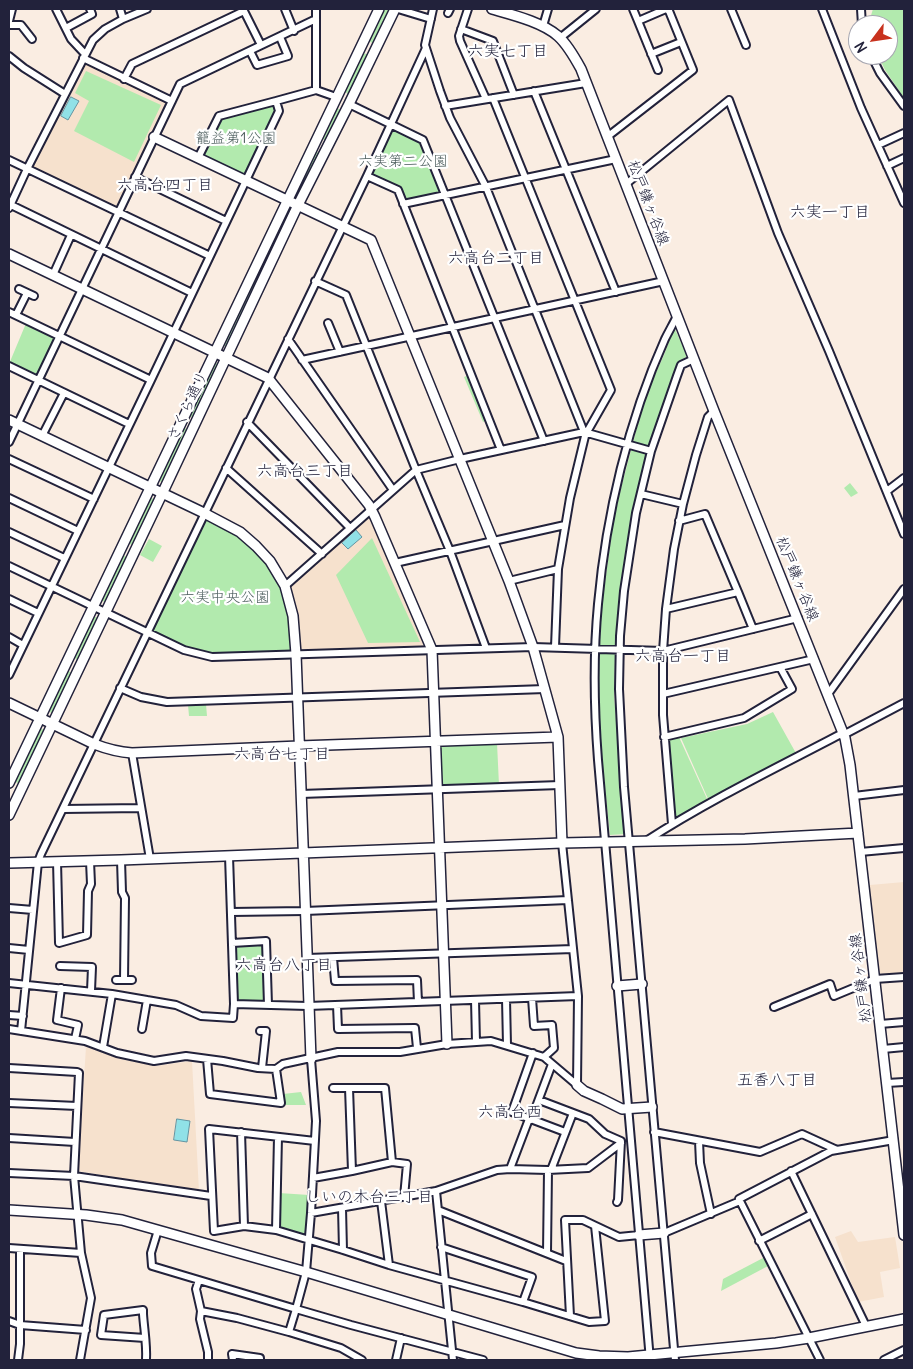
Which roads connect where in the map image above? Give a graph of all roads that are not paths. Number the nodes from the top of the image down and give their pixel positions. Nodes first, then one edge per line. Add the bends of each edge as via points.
1 (12, 9) edge
2 (56, 9) edge
3 (90, 9) edge
4 (120, 9) edge
5 (147, 9) edge
6 (285, 9) edge
7 (316, 9) edge
8 (379, 9) edge
9 (396, 9) edge
10 (433, 9) edge
11 (468, 9) edge
12 (492, 9) edge
13 (548, 9) edge
14 (596, 9) edge
15 (633, 9) edge
16 (731, 9) edge
17 (822, 9) edge
18 (244, 10) edge
19 (654, 11) edge
20 (124, 19) junction
21 (316, 19) junction
22 (431, 19) junction
23 (9, 21) edge
24 (638, 21) junction
25 (9, 25) edge
26 (543, 26) junction
27 (66, 28) junction
28 (461, 29) junction
29 (294, 30) junction
30 (280, 37) junction
31 (560, 38) junction
32 (32, 39) dead end
33 (681, 42) junction
34 (261, 45) junction
35 (746, 45) dead end
36 (426, 48) junction
37 (250, 51) junction
38 (651, 54) junction
39 (9, 56) edge
40 (84, 56) junction
41 (876, 65) edge
42 (658, 70) dead end
43 (124, 78) junction
44 (586, 83) junction
45 (316, 90) junction
46 (534, 91) junction
47 (65, 94) junction
48 (514, 95) junction
49 (336, 98) junction
50 (489, 98) junction
51 (172, 101) junction
52 (276, 101) junction
53 (349, 104) junction
54 (445, 106) junction
55 (904, 106) edge
56 (390, 123) junction
57 (904, 133) edge
58 (154, 137) junction
59 (607, 137) junction
60 (878, 145) junction
61 (198, 158) junction
62 (904, 158) edge
63 (616, 159) junction
64 (9, 160) edge
65 (887, 166) junction
66 (27, 169) junction
67 (567, 170) junction
68 (366, 176) junction
69 (135, 177) junction
70 (526, 178) junction
71 (246, 181) junction
72 (626, 184) junction
73 (486, 187) junction
74 (902, 190) edge
75 (445, 195) junction
76 (287, 200) junction
77 (904, 203) edge
78 (403, 204) junction
79 (298, 205) junction
80 (9, 206) edge
81 (118, 213) junction
82 (226, 221) junction
83 (341, 226) junction
84 (71, 235) junction
85 (100, 249) junction
86 (9, 254) edge
87 (210, 256) junction
88 (53, 275) junction
89 (315, 280) junction
90 (664, 282) junction
91 (19, 289) dead end
92 (82, 289) junction
93 (616, 292) junction
94 (26, 293) junction
95 (192, 293) junction
96 (34, 296) dead end
97 (575, 301) junction
98 (535, 309) junction
99 (9, 312) edge
100 (16, 316) junction
101 (677, 316) junction
102 (494, 318) junction
103 (328, 323) dead end
104 (453, 327) junction
105 (173, 332) junction
106 (59, 336) junction
107 (410, 336) junction
108 (288, 339) junction
109 (366, 346) junction
110 (214, 352) junction
111 (340, 352) junction
112 (226, 357) junction
113 (694, 359) junction
114 (302, 360) junction
115 (9, 366) edge
116 (268, 378) junction
117 (38, 380) junction
118 (151, 380) junction
119 (64, 393) junction
120 (714, 411) junction
121 (13, 422) edge
122 (247, 422) junction
123 (129, 424) junction
124 (585, 432) junction
125 (42, 436) junction
126 (544, 441) junction
127 (9, 442) edge
128 (628, 444) junction
129 (501, 450) junction
130 (651, 451) junction
131 (9, 459) edge
132 (460, 459) junction
133 (108, 468) junction
134 (226, 468) junction
135 (416, 470) junction
136 (904, 478) edge
137 (150, 487) junction
138 (394, 490) junction
139 (887, 491) junction
140 (162, 494) junction
141 (641, 494) junction
142 (9, 498) edge
143 (94, 499) junction
144 (682, 504) junction
145 (371, 510) junction
146 (204, 513) junction
147 (679, 521) junction
148 (565, 525) junction
149 (350, 528) junction
150 (9, 532) edge
151 (78, 532) junction
152 (904, 534) edge
153 (493, 540) junction
154 (450, 551) junction
155 (322, 554) junction
156 (64, 558) junction
157 (395, 563) junction
158 (9, 566) edge
159 (558, 569) junction
160 (509, 581) junction
161 (51, 586) junction
162 (285, 586) junction
163 (904, 589) edge
164 (738, 592) junction
165 (9, 599) edge
166 (92, 606) junction
167 (666, 609) junction
168 (105, 612) junction
169 (38, 613) junction
170 (798, 618) junction
171 (753, 629) junction
172 (147, 632) junction
173 (9, 637) edge
174 (23, 645) junction
175 (533, 646) junction
176 (555, 647) junction
177 (486, 648) junction
178 (595, 648) junction
179 (620, 649) junction
180 (432, 650) junction
181 (663, 651) junction
182 (296, 654) junction
183 (814, 659) junction
184 (780, 667) junction
185 (9, 672) edge
186 (120, 688) junction
187 (545, 689) junction
188 (434, 694) junction
189 (663, 694) junction
190 (828, 694) junction
191 (298, 698) junction
192 (904, 702) edge
193 (9, 703) edge
194 (40, 718) junction
195 (52, 724) junction
196 (843, 733) junction
197 (558, 737) junction
198 (664, 737) junction
199 (436, 742) junction
200 (94, 744) junction
201 (299, 746) junction
202 (132, 753) junction
203 (9, 783) edge
204 (560, 785) junction
205 (437, 790) junction
206 (904, 790) edge
207 (301, 794) junction
208 (854, 796) junction
209 (141, 808) junction
210 (63, 809) junction
211 (9, 815) edge
212 (672, 824) junction
213 (858, 833) junction
214 (645, 841) junction
215 (605, 842) junction
216 (629, 842) junction
217 (562, 843) junction
218 (440, 848) junction
219 (904, 848) edge
220 (860, 852) junction
221 (303, 853) junction
222 (229, 856) junction
223 (150, 858) junction
224 (121, 860) junction
225 (57, 861) junction
226 (90, 861) junction
227 (38, 862) junction
228 (9, 863) edge
229 (568, 900) junction
230 (441, 905) junction
231 (9, 908) edge
232 (34, 910) junction
233 (305, 911) junction
234 (231, 912) junction
235 (232, 943) junction
236 (9, 948) edge
237 (573, 949) junction
238 (29, 950) junction
239 (443, 954) junction
240 (307, 958) junction
241 (334, 958) junction
242 (60, 966) dead end
243 (904, 977) edge
244 (875, 979) junction
245 (116, 980) dead end
246 (124, 980) junction
247 (132, 980) dead end
248 (9, 983) edge
249 (642, 984) junction
250 (25, 985) junction
251 (618, 986) junction
252 (61, 988) junction
253 (91, 991) junction
254 (112, 994) junction
255 (578, 996) junction
256 (532, 998) junction
257 (506, 999) junction
258 (147, 1000) junction
259 (475, 1000) junction
260 (445, 1001) junction
261 (418, 1002) junction
262 (234, 1004) junction
263 (268, 1005) junction
264 (337, 1005) junction
265 (308, 1006) junction
266 (774, 1007) dead end
267 (9, 1015) edge
268 (23, 1016) junction
269 (904, 1022) edge
270 (880, 1024) junction
271 (9, 1029) edge
272 (142, 1029) dead end
273 (260, 1030) dead end
274 (21, 1031) junction
275 (75, 1039) junction
276 (476, 1042) junction
277 (447, 1044) junction
278 (507, 1045) junction
279 (103, 1047) junction
280 (904, 1047) edge
281 (417, 1048) junction
282 (883, 1049) junction
283 (533, 1053) junction
284 (544, 1057) junction
285 (207, 1059) junction
286 (311, 1059) junction
287 (552, 1064) junction
288 (9, 1068) edge
289 (262, 1068) junction
290 (276, 1068) junction
291 (904, 1082) edge
292 (887, 1083) junction
293 (577, 1086) junction
294 (333, 1088) dead end
295 (349, 1088) junction
296 (538, 1100) junction
297 (9, 1103) edge
298 (77, 1106) junction
299 (652, 1107) junction
300 (628, 1109) junction
301 (573, 1113) junction
302 (530, 1120) junction
303 (241, 1132) junction
304 (565, 1132) junction
305 (654, 1132) junction
306 (278, 1137) junction
307 (9, 1138) edge
308 (894, 1140) junction
309 (315, 1141) junction
310 (630, 1141) junction
311 (699, 1141) junction
312 (75, 1142) junction
313 (621, 1142) junction
314 (837, 1150) junction
315 (392, 1162) junction
316 (510, 1169) junction
317 (549, 1170) junction
318 (352, 1171) junction
319 (792, 1171) junction
320 (9, 1172) edge
321 (74, 1176) junction
322 (313, 1178) junction
323 (436, 1191) junction
324 (902, 1194) edge
325 (212, 1196) junction
326 (404, 1197) junction
327 (381, 1201) junction
328 (740, 1201) junction
329 (617, 1202) dead end
330 (342, 1208) junction
331 (9, 1210) edge
332 (438, 1210) junction
333 (311, 1213) junction
334 (78, 1214) junction
335 (712, 1214) junction
336 (812, 1214) junction
337 (244, 1226) junction
338 (595, 1226) junction
339 (158, 1230) junction
340 (276, 1230) junction
341 (664, 1233) junction
342 (904, 1234) edge
343 (639, 1235) junction
344 (309, 1240) junction
345 (760, 1241) junction
346 (441, 1247) junction
347 (9, 1248) edge
348 (20, 1249) junction
349 (343, 1250) junction
350 (81, 1253) junction
351 (547, 1253) junction
352 (566, 1261) junction
353 (389, 1266) junction
354 (306, 1272) junction
355 (198, 1280) junction
356 (444, 1281) junction
357 (523, 1302) junction
358 (296, 1309) junction
359 (201, 1311) junction
360 (447, 1315) junction
361 (570, 1316) junction
362 (904, 1319) edge
363 (9, 1321) edge
364 (20, 1325) junction
365 (866, 1326) junction
366 (86, 1330) junction
367 (289, 1332) junction
368 (145, 1338) junction
369 (401, 1338) junction
370 (809, 1338) junction
371 (904, 1350) edge
372 (452, 1351) junction
373 (674, 1357) edge
374 (649, 1358) edge
375 (18, 1360) edge
376 (80, 1360) edge
377 (146, 1360) edge
378 (208, 1360) edge
379 (234, 1360) edge
380 (260, 1360) edge
381 (362, 1360) edge
382 (396, 1360) edge
383 (453, 1360) edge
384 (480, 1360) edge
385 (820, 1360) edge
386 (884, 1360) edge

1 - 23 street
2 - 27 street
3 - 27 street via 92,14
4 - 20 street
5 - 20 street
6 - 29 street
7 - 21 street
8 - 49 street, さくら通り
9 - 22 street
9 - 53 street, さくら通り
10 - 22 street
11 - 28 street
12 - 26 street, 松戸鎌ヶ谷線
13 - 26 street
14 - 31 street
15 - 24 street
16 - 35 street
17 - 60 street
18 - 34 street
18 - 43 street via 132,64
19 - 24 street
19 - 33 street via 669,11
20 - 40 street via 105,28
21 - 29 street
21 - 45 street
22 - 36 street
24 - 38 street
25 - 32 street via 21,26
26 - 31 street, 松戸鎌ヶ谷線
27 - 40 street
28 - 48 street via 493,41
28 - 50 street via 460,41
29 - 30 street
30 - 34 street
30 - 37 street via 288,56 257,65
31 - 44 street, 松戸鎌ヶ谷線 via 576,60
33 - 38 street
33 - 59 street via 693,70
34 - 37 street
36 - 54 street
36 - 56 street
37 - 51 street via 180,84
38 - 42 street
39 - 47 street
40 - 43 street
40 - 47 street
41 - 55 street
43 - 51 street
44 - 46 street
44 - 59 street, 松戸鎌ヶ谷線
45 - 49 street
45 - 52 street
46 - 48 street
46 - 67 street
47 - 66 street
48 - 50 street
49 - 76 street, さくら通り
50 - 54 street
50 - 70 street
51 - 58 street
52 - 61 street via 219,116
52 - 71 street via 279,112
53 - 56 street
53 - 79 street, さくら通り
54 - 73 street
56 - 68 street
56 - 75 street via 423,140
57 - 60 street
58 - 61 street
58 - 69 street
59 - 63 street, 松戸鎌ヶ谷線
60 - 65 street
61 - 71 street
62 - 65 street
63 - 67 street
63 - 72 street, 松戸鎌ヶ谷線
64 - 66 street
65 - 74 street
66 - 80 street
66 - 81 street
67 - 70 street
67 - 93 street
68 - 78 street via 398,190
68 - 83 street
69 - 81 street
69 - 82 street
70 - 73 street
70 - 97 street
71 - 76 street
71 - 82 street
72 - 90 street, 松戸鎌ヶ谷線
72 - 139 street via 729,100 778,233
73 - 75 street
73 - 98 street
74 - 77 street
75 - 78 street
75 - 102 street
76 - 79 street
76 - 110 street, さくら通り
78 - 104 street
79 - 83 street
79 - 112 street, さくら通り
80 - 84 street
81 - 85 street
81 - 87 street
82 - 87 street
83 - 89 street
83 - 107 street via 371,240
84 - 85 street
84 - 88 street
85 - 92 street
85 - 95 street
86 - 88 street
87 - 95 street
88 - 92 street
89 - 108 street
89 - 109 street via 346,295
90 - 93 street
90 - 101 street, 松戸鎌ヶ谷線
91 - 94 street
92 - 105 street
92 - 106 street
93 - 97 street
94 - 96 street
94 - 100 street
95 - 105 street
97 - 98 street
97 - 124 street via 611,390
98 - 102 street
98 - 124 street
99 - 100 street
100 - 106 street
101 - 113 street, 松戸鎌ヶ谷線
101 - 128 street via 653,370
102 - 104 street
102 - 126 street
103 - 111 street
104 - 107 street
104 - 129 street
105 - 110 street
105 - 118 street
106 - 117 street
106 - 118 street
107 - 109 street
107 - 132 street
108 - 114 street
108 - 116 street
109 - 111 street
109 - 135 street
110 - 112 street
110 - 137 street, さくら通り
111 - 114 street
112 - 116 street
112 - 140 street, さくら通り
113 - 120 street, 松戸鎌ヶ谷線
113 - 130 street via 681,365
114 - 138 street
115 - 117 street
116 - 122 street
116 - 145 street
117 - 119 street
117 - 121 street
118 - 123 street
119 - 123 street
119 - 125 street
120 - 144 street via 708,417
120 - 170 street, 松戸鎌ヶ谷線
121 - 125 street
121 - 127 street
122 - 134 street
122 - 149 street
123 - 133 street
124 - 126 street
124 - 128 street
124 - 148 street
125 - 133 street
126 - 129 street
128 - 130 street
128 - 178 street via 604,554
129 - 132 street
130 - 141 street
131 - 143 street
132 - 135 street
132 - 153 street
133 - 137 street
133 - 143 street
134 - 146 street
134 - 155 street
135 - 138 street
135 - 154 street
136 - 139 street
137 - 140 street
137 - 166 street, さくら通り
138 - 145 street
139 - 152 street
140 - 146 street
140 - 168 street, さくら通り
141 - 144 street
141 - 179 street via 624,591
142 - 151 street
143 - 151 street
144 - 147 street
145 - 149 street
145 - 157 street
146 - 162 street via 240,532 256,546 270,561
146 - 172 street
147 - 164 street via 705,514
147 - 167 street
148 - 153 street
148 - 159 street
149 - 155 street
150 - 156 street
151 - 156 street
153 - 154 street
153 - 160 street
154 - 157 street
154 - 177 street
155 - 162 street
156 - 161 street
157 - 180 street
158 - 161 street
159 - 160 street
159 - 176 street
160 - 175 street
161 - 166 street
161 - 169 street
162 - 182 street via 293,616
163 - 190 street
164 - 167 street
164 - 171 street
165 - 169 street
166 - 168 street
166 - 194 street, さくら通り
167 - 181 street
168 - 172 street
168 - 195 street, さくら通り
169 - 174 street
170 - 171 street
170 - 183 street, 松戸鎌ヶ谷線
171 - 181 street
172 - 182 street via 184,650 212,657
172 - 186 street
173 - 174 street
174 - 185 street
175 - 176 street
175 - 177 street
175 - 187 street
176 - 178 street
177 - 180 street
178 - 179 street
178 - 215 street via 595,720
179 - 181 street
179 - 216 street via 620,720
180 - 182 street
180 - 188 street
181 - 189 street
182 - 191 street
183 - 184 street
183 - 190 street, 松戸鎌ヶ谷線
184 - 189 street
184 - 198 street via 792,689 744,718
186 - 191 street via 141,697 167,702
186 - 200 street
187 - 188 street
187 - 197 street
188 - 191 street
188 - 199 street
189 - 198 street
190 - 196 street, 松戸鎌ヶ谷線
191 - 201 street
192 - 196 street
193 - 194 street
194 - 195 street
194 - 203 street, さくら通り
195 - 200 street
195 - 211 street, さくら通り
196 - 208 street, 松戸鎌ヶ谷線
196 - 212 street
197 - 199 street
197 - 204 street
198 - 212 street
199 - 201 street
199 - 205 street
200 - 202 street via 108,750
200 - 210 street
201 - 202 street
201 - 207 street
202 - 209 street
204 - 205 street
204 - 217 street
205 - 207 street
205 - 218 street
206 - 208 street
207 - 221 street
208 - 213 street, 松戸鎌ヶ谷線
209 - 210 street
209 - 223 street
210 - 227 street
212 - 214 street
213 - 214 street
213 - 220 street, 松戸鎌ヶ谷線
214 - 216 street
215 - 216 street
215 - 217 street
215 - 251 street
216 - 249 street
217 - 218 street
217 - 229 street
218 - 221 street
218 - 230 street
219 - 220 street
220 - 244 street, 松戸鎌ヶ谷線
221 - 222 street
221 - 233 street
222 - 223 street
222 - 234 street
223 - 224 street
224 - 226 street
224 - 246 street via 125,898
225 - 226 street
225 - 226 street via 59,943 87,935
225 - 227 street
227 - 228 street
227 - 232 street
229 - 230 street
229 - 237 street
230 - 233 street
230 - 239 street
231 - 232 street
232 - 238 street
233 - 234 street
233 - 240 street
234 - 235 street
235 - 262 street
235 - 263 street via 266,941
236 - 238 street
237 - 239 street
237 - 255 street
238 - 250 street
239 - 241 street
239 - 260 street
240 - 241 street
240 - 265 street
241 - 261 street via 335,981 417,980
242 - 253 street via 92,967
243 - 244 street
244 - 266 street via 834,996 830,984
244 - 270 street, 松戸鎌ヶ谷線
245 - 246 street
246 - 247 street
248 - 250 street
249 - 251 street
249 - 299 street
250 - 252 street
250 - 268 street
251 - 300 street
252 - 253 street
252 - 275 street via 57,1020 78,1025
253 - 254 street
254 - 258 street
254 - 279 street
255 - 256 street
255 - 293 street
256 - 257 street
256 - 284 street via 534,1026 552,1024 554,1048
257 - 259 street
257 - 278 street
258 - 262 street via 176,1005 201,1016 233,1018
258 - 272 street
259 - 260 street
259 - 276 street
260 - 261 street
260 - 277 street
261 - 264 street
262 - 263 street
263 - 265 street
264 - 265 street
264 - 281 street via 338,1029 415,1028
265 - 286 street
267 - 268 street
268 - 274 street
269 - 270 street
270 - 282 street, 松戸鎌ヶ谷線
271 - 274 street
273 - 289 street via 266,1032
274 - 275 street
275 - 279 street
276 - 277 street
276 - 278 street
277 - 281 street
278 - 283 street
279 - 285 street via 154,1061 186,1056
280 - 282 street
281 - 286 street via 400,1052 338,1052
282 - 292 street, 松戸鎌ヶ谷線
283 - 284 street
283 - 302 street via 512,1112
284 - 287 street
285 - 289 street
285 - 290 street via 210,1094 281,1102
286 - 290 street
286 - 309 street
287 - 293 street
287 - 296 street
288 - 298 street via 79,1073
289 - 290 street
291 - 292 street
292 - 308 street, 松戸鎌ヶ谷線
293 - 300 street
294 - 295 street
295 - 315 street via 385,1088
295 - 318 street
296 - 301 street
296 - 302 street
297 - 298 street
298 - 312 street
299 - 300 street
299 - 305 street
300 - 310 street
301 - 304 street
301 - 313 street via 589,1119 605,1134
302 - 304 street
302 - 316 street
303 - 306 street
303 - 325 street via 209,1128
303 - 337 street
304 - 317 street
305 - 311 street
305 - 341 street
306 - 309 street
306 - 340 street
307 - 312 street
308 - 314 street
308 - 324 street, 松戸鎌ヶ谷線
309 - 322 street
310 - 313 street
310 - 343 street
311 - 314 street via 760,1152 802,1134
311 - 335 street via 700,1163
312 - 321 street
313 - 317 street via 588,1168
313 - 329 street
314 - 319 street
315 - 318 street
315 - 326 street via 407,1164
316 - 317 street
316 - 323 street
317 - 351 street
318 - 322 street
319 - 328 street
319 - 336 street
320 - 321 street
321 - 325 street
321 - 334 street
322 - 333 street
323 - 326 street
323 - 332 street
324 - 342 street, 松戸鎌ヶ谷線
325 - 337 street via 214,1230
326 - 327 street
327 - 330 street
327 - 353 street
328 - 335 street
328 - 345 street
330 - 333 street
330 - 349 street
331 - 334 street
332 - 346 street
332 - 351 street
333 - 344 street
334 - 339 street via 103,1216
334 - 350 street
335 - 341 street
336 - 345 street
336 - 365 street
337 - 340 street
338 - 343 street via 619,1237
338 - 352 street via 583,1220 565,1220
338 - 361 street via 605,1321 589,1322
339 - 354 street
339 - 355 street via 151,1252 152,1266
340 - 344 street
341 - 343 street
341 - 373 street
343 - 374 street
344 - 349 street
344 - 354 street
345 - 370 street
346 - 356 street
346 - 357 street via 532,1277
347 - 348 street
348 - 350 street
348 - 364 street
349 - 353 street
350 - 366 street via 91,1298
351 - 352 street
352 - 361 street
353 - 356 street
354 - 358 street
354 - 360 street
355 - 358 street
355 - 359 street via 196,1289
356 - 357 street
356 - 360 street
357 - 361 street
358 - 367 street
358 - 369 street
359 - 367 street
359 - 378 street
360 - 372 street
360 - 374 street via 576,1352
362 - 365 street
363 - 364 street
364 - 366 street
364 - 375 street
365 - 370 street
366 - 376 street
367 - 381 street via 341,1348
368 - 368 street via 143,1310 104,1316 101,1335
368 - 377 street
369 - 372 street
369 - 382 street
370 - 373 street
370 - 385 street
371 - 386 street
372 - 383 street
372 - 384 street
373 - 374 street
379 - 380 street via 232,1354

